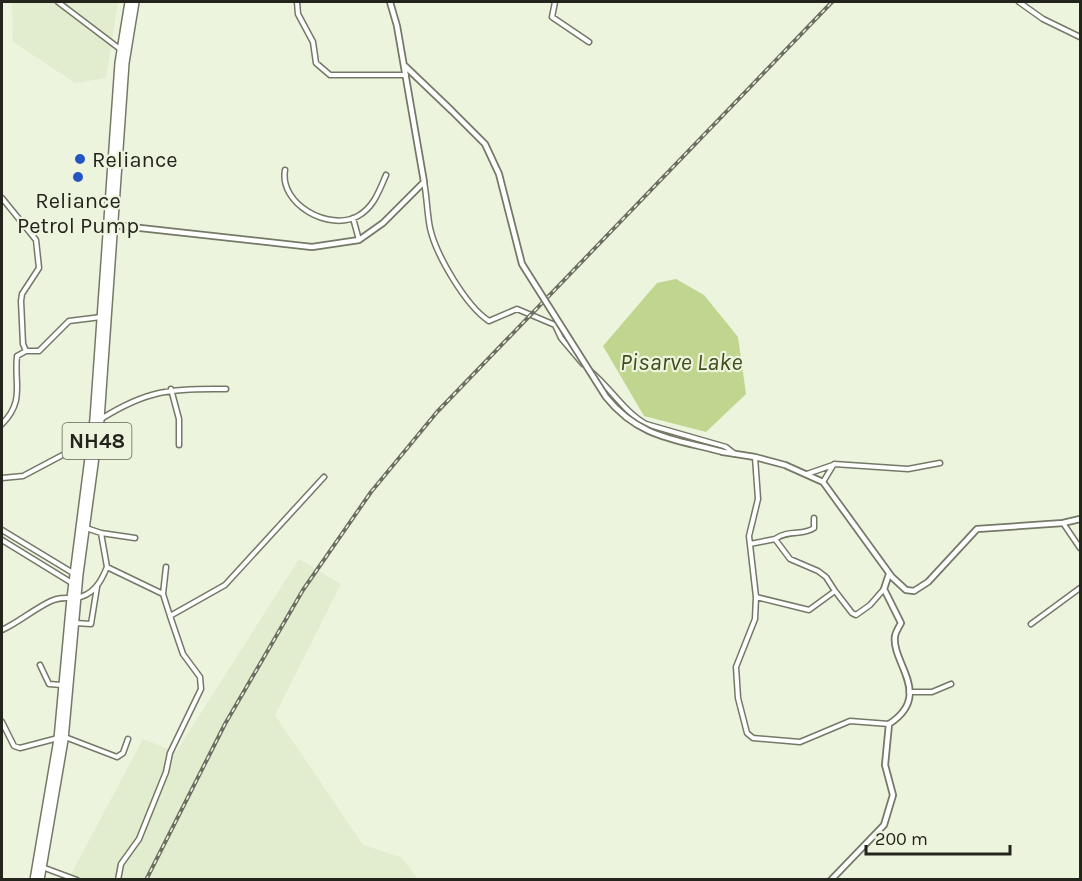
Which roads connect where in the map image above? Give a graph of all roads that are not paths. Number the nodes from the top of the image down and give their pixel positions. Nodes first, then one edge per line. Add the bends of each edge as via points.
1 (58, 2) edge
2 (129, 2) edge
3 (135, 2) edge
4 (297, 2) edge
5 (390, 2) edge
6 (555, 2) edge
7 (1019, 2) edge
8 (1080, 37) edge
9 (589, 42) dead end
10 (120, 49) junction
11 (404, 66) junction
12 (406, 75) junction
13 (285, 170) dead end
14 (386, 175) dead end
15 (424, 182) junction
16 (2, 198) edge
17 (353, 218) junction
18 (113, 225) junction
19 (359, 240) junction
20 (101, 317) junction
21 (26, 351) junction
22 (226, 388) dead end
23 (171, 389) junction
24 (97, 419) junction
25 (2, 424) edge
26 (91, 440) junction
27 (179, 445) dead end
28 (736, 454) junction
29 (755, 457) junction
30 (940, 463) dead end
31 (834, 465) junction
32 (90, 469) junction
33 (807, 474) junction
34 (324, 477) dead end
35 (2, 478) edge
36 (823, 482) junction
37 (814, 518) dead end
38 (1080, 519) edge
39 (1063, 523) junction
40 (85, 528) junction
41 (2, 530) edge
42 (101, 533) junction
43 (135, 538) dead end
44 (775, 539) junction
45 (2, 540) edge
46 (750, 544) junction
47 (1080, 548) edge
48 (107, 567) junction
49 (166, 567) dead end
50 (74, 573) junction
51 (889, 574) junction
52 (72, 583) junction
53 (97, 587) junction
54 (1080, 588) edge
55 (884, 589) junction
56 (835, 591) junction
57 (163, 594) junction
58 (756, 597) junction
59 (74, 598) junction
60 (170, 616) junction
61 (74, 623) junction
62 (1031, 624) dead end
63 (2, 630) edge
64 (40, 665) dead end
65 (951, 684) dead end
66 (63, 685) junction
67 (909, 692) junction
68 (64, 699) junction
69 (2, 722) edge
70 (889, 724) junction
71 (61, 737) junction
72 (128, 739) dead end
73 (42, 867) junction
74 (34, 879) edge
75 (40, 879) edge
76 (77, 879) edge
77 (118, 879) edge
78 (831, 879) edge

1 - 10 street
2 - 10 highway, NH48
3 - 18 highway, NH48 via 126,47
4 - 12 street via 297,14 313,42 316,63 324,72
5 - 11 street
6 - 9 street via 552,17
7 - 8 street
10 - 20 highway, NH48
11 - 12 street
11 - 28 street, bridge via 485,144 499,174 522,264 620,414 644,431
12 - 15 street
13 - 17 street via 283,182 291,198 306,210 327,220
14 - 17 street via 375,201
15 - 19 street via 383,224
15 - 28 street via 436,248 482,316 489,321 517,309 543,318 555,325 581,361 636,418 726,447
16 - 21 street via 36,240 39,268 21,302
17 - 19 street
18 - 19 street via 312,247
18 - 24 highway, NH48
20 - 21 street via 69,321 39,351
20 - 24 highway, NH48
21 - 25 street via 17,356 18,399
22 - 23 street
23 - 24 street via 148,395
23 - 27 street via 179,419
24 - 26 highway, NH48
24 - 32 highway, NH48
26 - 32 highway, NH48
26 - 35 street via 23,476
28 - 29 street
29 - 33 street
29 - 46 street via 758,499 750,526
30 - 31 street via 908,469
31 - 33 street
31 - 36 street
32 - 40 highway, NH48
32 - 50 highway, NH48
33 - 36 street
34 - 60 street via 225,585
36 - 51 street
37 - 44 street via 810,531 789,532
38 - 39 street
39 - 47 street
39 - 51 street via 977,529 928,582 914,591 906,590
40 - 42 street
40 - 59 highway, NH48
41 - 50 street
42 - 43 street
42 - 48 street
44 - 46 street
44 - 56 street via 790,559 818,571
45 - 52 street
46 - 58 street
48 - 53 street
48 - 57 street
49 - 57 street
50 - 52 highway, NH48
51 - 55 street
52 - 59 highway, NH48
53 - 59 street
53 - 61 street via 91,624
54 - 62 street
55 - 56 street via 856,615
55 - 67 street via 901,623 894,637
56 - 58 street via 809,610
57 - 60 street
58 - 70 street via 752,631 736,667 743,722 750,737 800,742 850,721
59 - 61 highway, NH48
59 - 63 street via 62,596 50,601
59 - 66 highway, NH48
60 - 77 street via 183,654 200,677 201,689 170,753 139,838 121,864
61 - 68 highway, NH48
64 - 66 street via 49,684
65 - 67 street via 932,692
66 - 68 highway, NH48
67 - 70 street via 904,708
68 - 71 highway, NH48
69 - 71 street via 14,746 20,748
70 - 78 street via 885,765 893,795 884,825
71 - 72 street via 117,756 123,753
71 - 73 highway, NH48
71 - 74 highway, NH48
73 - 75 highway, NH48
73 - 76 street

